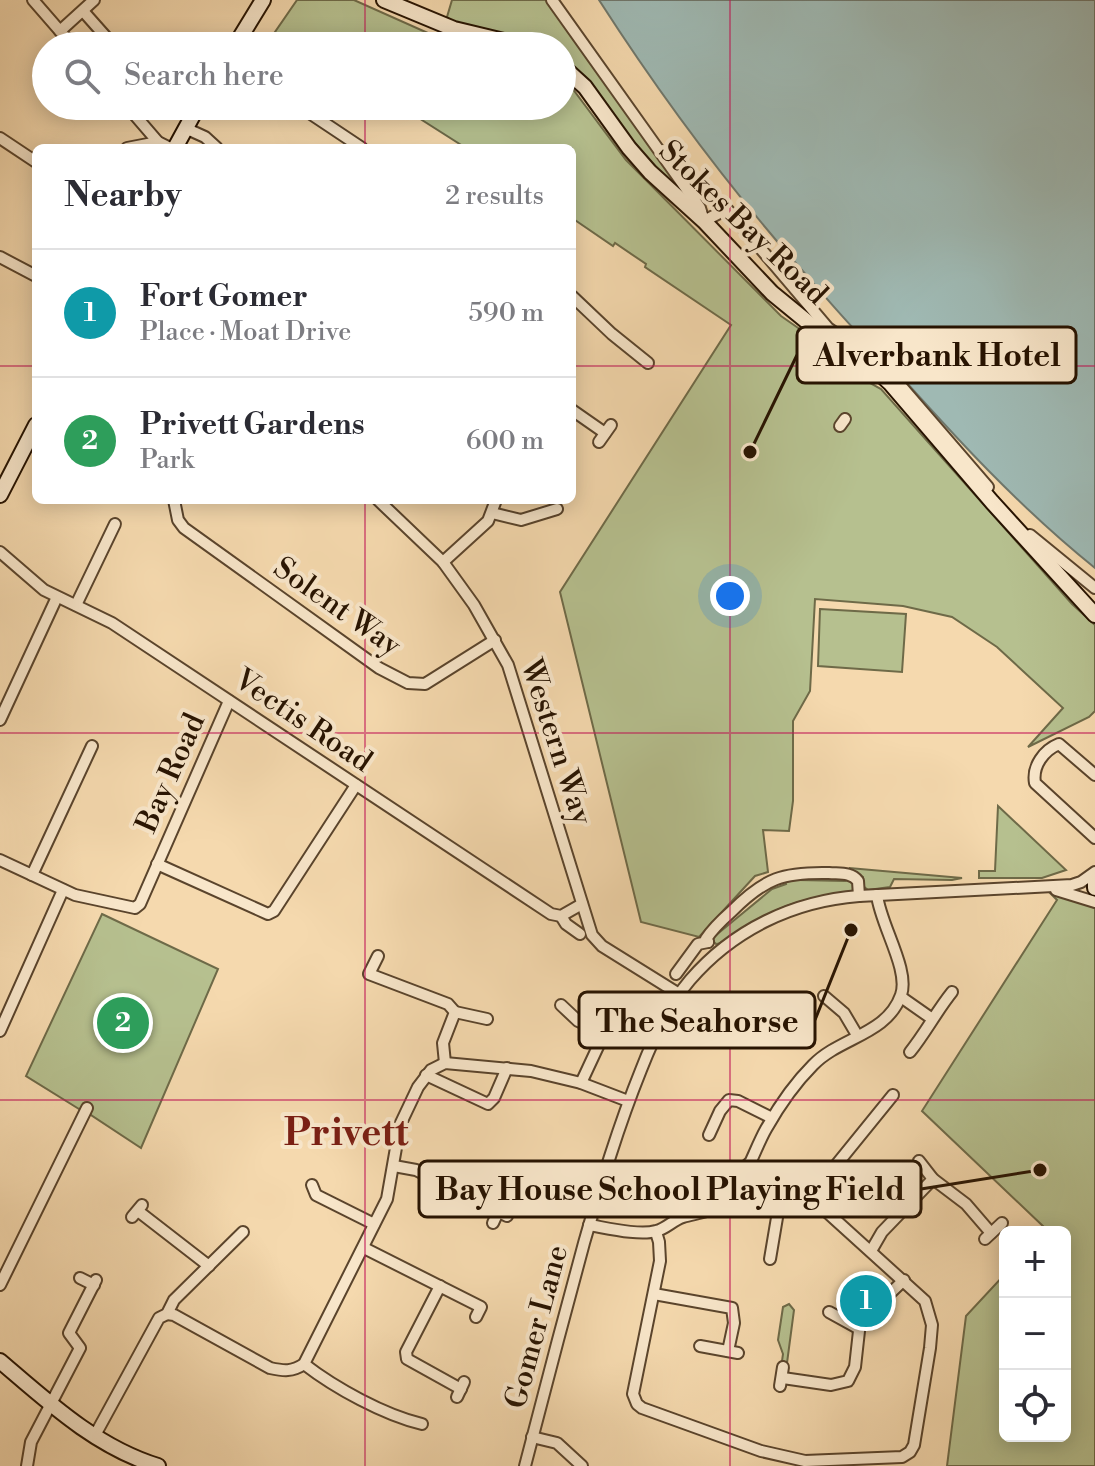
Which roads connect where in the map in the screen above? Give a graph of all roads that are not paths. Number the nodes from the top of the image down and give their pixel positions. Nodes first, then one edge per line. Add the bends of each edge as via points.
1 (33, 0) edge
2 (94, 0) edge
3 (263, 0) edge
4 (384, 0) edge
5 (552, 0) edge
6 (83, 11) junction
7 (60, 31) joint
8 (102, 32) edge
9 (244, 32) edge
10 (467, 32) edge
11 (575, 32) edge
12 (576, 34) edge
13 (576, 79) edge
14 (139, 120) edge
15 (190, 120) edge
16 (320, 120) edge
17 (185, 128) junction
18 (0, 138) edge
19 (158, 142) junction
20 (148, 144) edge
21 (163, 144) edge
22 (175, 144) edge
23 (213, 144) edge
24 (356, 144) edge
25 (32, 159) edge
26 (704, 221) junction
27 (0, 257) edge
28 (32, 274) edge
29 (576, 300) edge
30 (648, 363) dead end
31 (576, 413) edge
32 (32, 433) edge
33 (605, 434) dead end
34 (0, 495) edge
35 (175, 504) edge
36 (382, 504) edge
37 (495, 504) edge
38 (543, 504) edge
39 (492, 513) junction
40 (116, 524) dead end
41 (0, 552) edge
42 (443, 562) junction
43 (1095, 588) edge
44 (57, 597) junction
45 (76, 605) junction
46 (1095, 615) edge
47 (495, 640) junction
48 (229, 701) junction
49 (0, 720) edge
50 (92, 746) dead end
51 (1095, 775) edge
52 (356, 785) junction
53 (1095, 838) edge
54 (0, 860) edge
55 (157, 864) junction
56 (1095, 872) edge
57 (32, 875) junction
58 (1095, 878) edge
59 (1047, 887) junction
60 (1095, 888) edge
61 (63, 890) junction
62 (877, 895) junction
63 (859, 896) junction
64 (1095, 902) edge
65 (582, 904) junction
66 (561, 916) junction
67 (580, 934) dead end
68 (708, 942) junction
69 (716, 953) junction
70 (378, 956) dead end
71 (676, 974) dead end
72 (952, 992) dead end
73 (679, 994) junction
74 (824, 995) dead end
75 (901, 997) junction
76 (561, 1005) dead end
77 (455, 1012) junction
78 (488, 1018) dead end
79 (931, 1018) junction
80 (0, 1031) edge
81 (857, 1035) junction
82 (910, 1052) dead end
83 (445, 1063) junction
84 (507, 1068) junction
85 (426, 1075) junction
86 (581, 1083) junction
87 (893, 1095) dead end
88 (628, 1101) junction
89 (87, 1108) dead end
90 (772, 1118) junction
91 (367, 1134) dead end
92 (709, 1137) dead end
93 (397, 1139) junction
94 (919, 1161) dead end
95 (748, 1164) junction
96 (394, 1166) junction
97 (786, 1178) junction
98 (933, 1179) junction
99 (312, 1185) dead end
100 (811, 1196) junction
101 (138, 1211) dead end
102 (493, 1223) dead end
103 (1002, 1223) dead end
104 (374, 1224) junction
105 (589, 1225) junction
106 (656, 1232) junction
107 (238, 1234) dead end
108 (364, 1248) junction
109 (871, 1251) junction
110 (770, 1259) dead end
111 (209, 1266) junction
112 (80, 1278) dead end
113 (904, 1280) junction
114 (0, 1285) edge
115 (440, 1286) junction
116 (654, 1294) junction
117 (828, 1313) dead end
118 (167, 1314) junction
119 (476, 1317) dead end
120 (858, 1328) junction
121 (700, 1346) dead end
122 (0, 1361) edge
123 (304, 1364) junction
124 (782, 1377) dead end
125 (461, 1389) dead end
126 (50, 1403) junction
127 (422, 1424) dead end
128 (94, 1437) junction
129 (532, 1437) junction
130 (140, 1464) edge
131 (27, 1466) edge
132 (158, 1466) edge
133 (525, 1466) edge
134 (582, 1466) edge

1 - 7 street
2 - 6 street
3 - 9 street
4 - 10 street
5 - 11 street
6 - 7 street
6 - 8 street
12 - 26 street via 700,208
13 - 26 street, Stokes Bay Road via 650,172
14 - 19 street
15 - 17 street
16 - 24 street
17 - 22 street
17 - 23 street
18 - 25 street
19 - 20 street
19 - 21 street
26 - 43 street via 727,209 828,328 882,364 1027,532
26 - 46 street, Stokes Bay Road via 794,313 876,368
27 - 28 street
29 - 30 street
31 - 33 street
32 - 34 street
35 - 47 street, Solent Way via 184,528 379,668 408,683 425,684
36 - 42 street, Western Way
37 - 39 street
38 - 39 street via 551,511 521,520
39 - 42 street
40 - 45 street
41 - 44 street, Vectis Road
42 - 47 street, Western Way
44 - 45 street, Vectis Road
44 - 49 street
45 - 48 street, Vectis Road
47 - 65 street, Western Way via 517,692
48 - 52 street, Vectis Road
48 - 55 street, Bay Road
50 - 57 street
51 - 53 street via 1059,744 1033,773 1035,783
52 - 55 street via 268,914
52 - 66 street, Vectis Road
54 - 57 street
55 - 61 street, Bay Road via 135,908
56 - 59 street via 1081,882
57 - 61 street
58 - 60 street
59 - 62 street, Gomer Lane
59 - 64 street
61 - 80 street
62 - 63 street, Gomer Lane
62 - 75 street via 901,973
63 - 68 street via 858,881 850,874 779,878 745,899 710,932
63 - 69 street, Gomer Lane via 830,898 783,912
65 - 66 street
65 - 73 street, Western Way via 592,935 602,946
66 - 67 street, Vectis Road
68 - 69 street
68 - 71 street via 698,944
69 - 73 street, Gomer Lane
70 - 77 street via 369,974 448,1004
72 - 79 street
73 - 88 street, Gomer Lane
74 - 81 street
75 - 79 street
75 - 81 street via 882,1024
76 - 86 street via 578,1021 606,1028
77 - 78 street
77 - 83 street via 443,1043
79 - 82 street
81 - 90 street via 815,1063
83 - 84 street
83 - 85 street
84 - 85 street via 486,1104
84 - 86 street
85 - 93 street
86 - 88 street
87 - 100 street via 874,1109
88 - 105 street, Gomer Lane
89 - 114 street
90 - 92 street via 729,1100
90 - 95 street
91 - 93 street
93 - 96 street
94 - 98 street
95 - 97 street
95 - 106 street via 720,1205
96 - 102 street via 416,1170 503,1214
96 - 104 street via 387,1199
97 - 100 street
97 - 110 street
98 - 103 street via 966,1204 988,1236
98 - 109 street via 882,1232
99 - 104 street via 316,1195
100 - 109 street
101 - 111 street
104 - 108 street
105 - 106 street
105 - 129 street, Gomer Lane
106 - 116 street via 660,1261
107 - 111 street
108 - 115 street
108 - 123 street
109 - 113 street
111 - 118 street
112 - 126 street via 95,1282 69,1333 80,1348
113 - 116 street via 925,1301 932,1325 914,1445 902,1457 805,1461 761,1451 642,1408 633,1394
113 - 120 street
115 - 119 street via 481,1307
115 - 125 street via 407,1359
116 - 121 street via 738,1306 733,1352
117 - 120 street
118 - 123 street via 270,1368 295,1370
118 - 128 street via 143,1344
120 - 124 street via 855,1367 848,1381 831,1385
122 - 126 street
123 - 127 street via 324,1380
126 - 128 street
126 - 131 street via 31,1442
128 - 130 street
129 - 133 street, Gomer Lane
129 - 134 street via 557,1443
130 - 132 street

